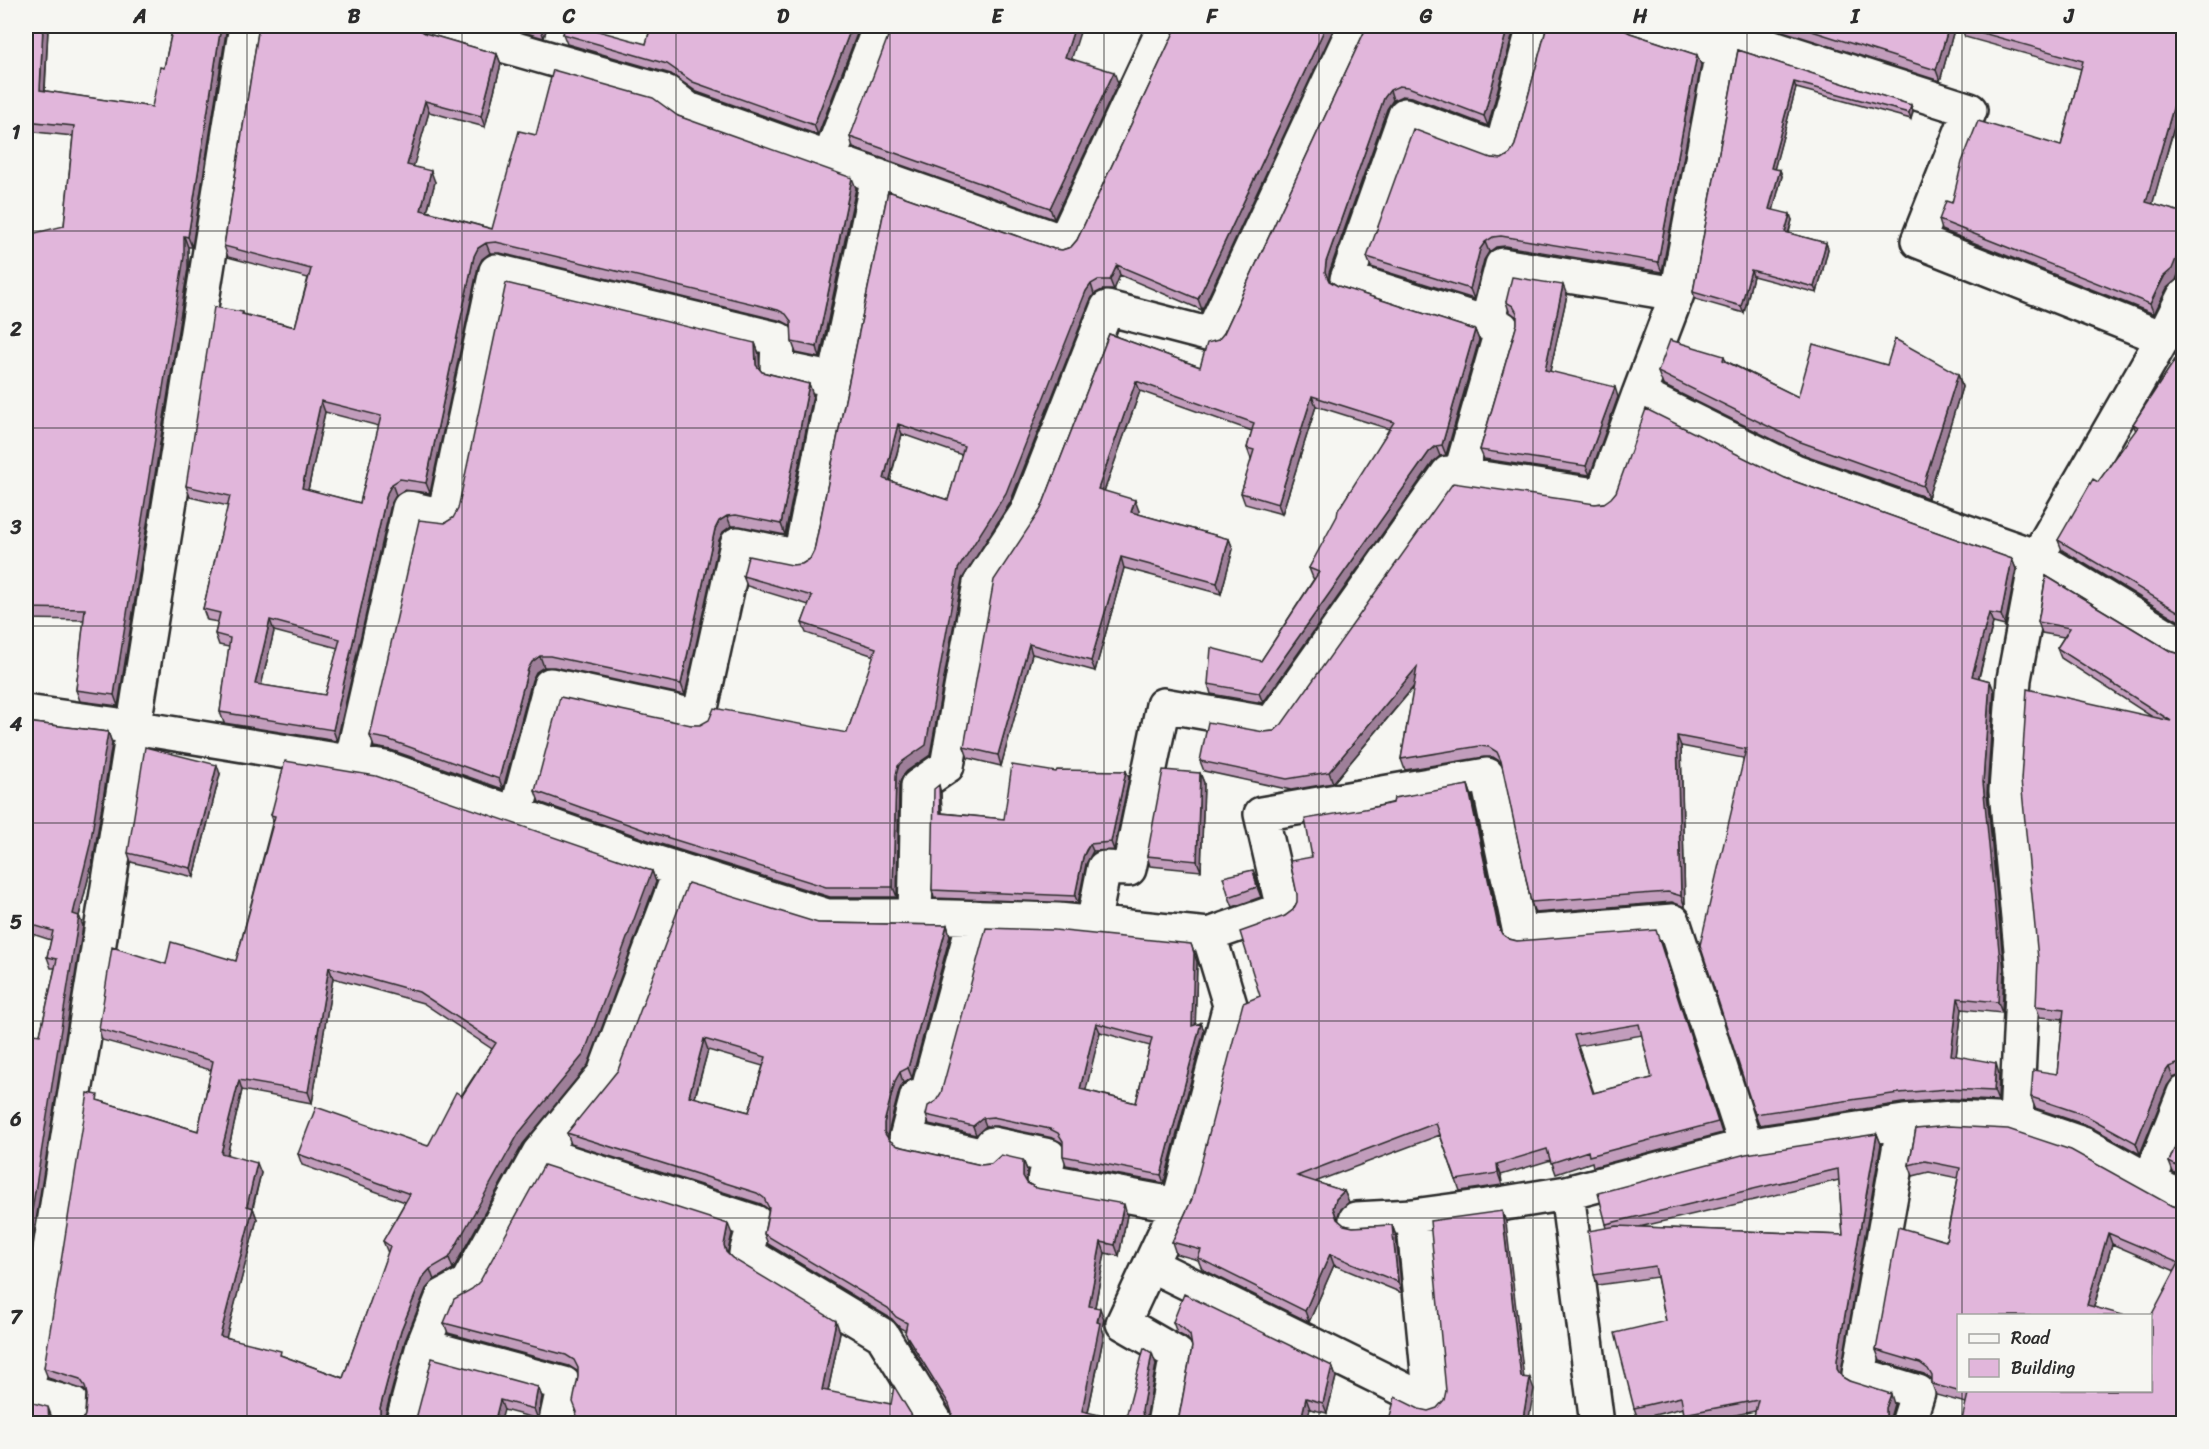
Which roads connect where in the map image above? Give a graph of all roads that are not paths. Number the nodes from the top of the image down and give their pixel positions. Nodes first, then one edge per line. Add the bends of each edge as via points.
1 (246, 26) edge
2 (435, 26) edge
3 (880, 26) edge
4 (1165, 26) edge
5 (1354, 26) edge
6 (1534, 26) edge
7 (1640, 26) edge
8 (1725, 36) edge
9 (829, 159) junction
10 (878, 176) junction
11 (1677, 294) junction
12 (2184, 296) edge
13 (1487, 323) junction
14 (2163, 338) junction
15 (835, 380) junction
16 (1639, 394) junction
17 (1460, 475) junction
18 (2037, 557) junction
19 (2184, 646) edge
20 (26, 712) edge
21 (133, 727) junction
22 (351, 763) junction
23 (516, 814) junction
24 (680, 871) junction
25 (915, 916) junction
26 (975, 917) junction
27 (1093, 924) junction
28 (1209, 935) junction
29 (2184, 1093) edge
30 (2016, 1121) junction
31 (1904, 1122) junction
32 (1746, 1146) junction
33 (539, 1153) junction
34 (2150, 1180) junction
35 (1567, 1193) junction
36 (2184, 1200) edge
37 (1178, 1205) junction
38 (1413, 1216) junction
39 (1356, 1218) dead end
40 (1151, 1265) junction
41 (423, 1346) junction
42 (70, 1424) edge
43 (402, 1424) edge
44 (562, 1424) edge
45 (937, 1424) edge
46 (1164, 1424) edge
47 (1597, 1424) edge
48 (1908, 1424) edge

1 - 21 street
2 - 9 street via 666,92 688,110
3 - 9 street
4 - 10 street via 1064,242
5 - 25 street via 1211,335 1107,308 1027,512 980,583 946,766 918,786
6 - 13 street via 1501,152 1405,115 1347,279
7 - 8 street
8 - 11 street
8 - 14 street via 1970,110 1918,241
9 - 10 street
10 - 15 street
11 - 13 street via 1502,265
11 - 16 street
12 - 14 street
13 - 17 street via 1502,328
14 - 18 street
15 - 22 street via 777,368 778,339 496,271 444,516 409,508
15 - 23 street via 800,557 737,544 699,717 550,685
16 - 17 street via 1602,496
16 - 18 street via 1795,471
17 - 27 street via 1448,474 1271,724 1163,705 1129,869 1104,868
18 - 19 street
18 - 30 street via 2014,679 2006,791 2023,971
20 - 21 street
21 - 22 street
21 - 42 street via 27,1392 72,1404
22 - 23 street via 385,768
23 - 24 street
24 - 25 street via 827,916
24 - 33 street via 603,1074
25 - 26 street
26 - 27 street
26 - 37 street via 926,1097 917,1096 906,1138 988,1157 992,1144 1049,1156 1044,1180
27 - 28 street
28 - 32 street via 1283,909 1261,814 1487,775 1520,933 1673,921
28 - 37 street via 1230,1005
29 - 34 street
30 - 31 street via 1953,1118
30 - 34 street via 2083,1144
31 - 32 street
31 - 48 street via 1859,1374 1918,1392
32 - 35 street
33 - 41 street via 467,1283 443,1296
33 - 45 street via 755,1222 746,1253 882,1335
34 - 36 street
35 - 38 street
35 - 47 street
37 - 40 street
38 - 39 street
38 - 40 street via 1431,1403
40 - 46 street via 1123,1323 1177,1354
41 - 43 street
41 - 44 street via 564,1384 556,1421

